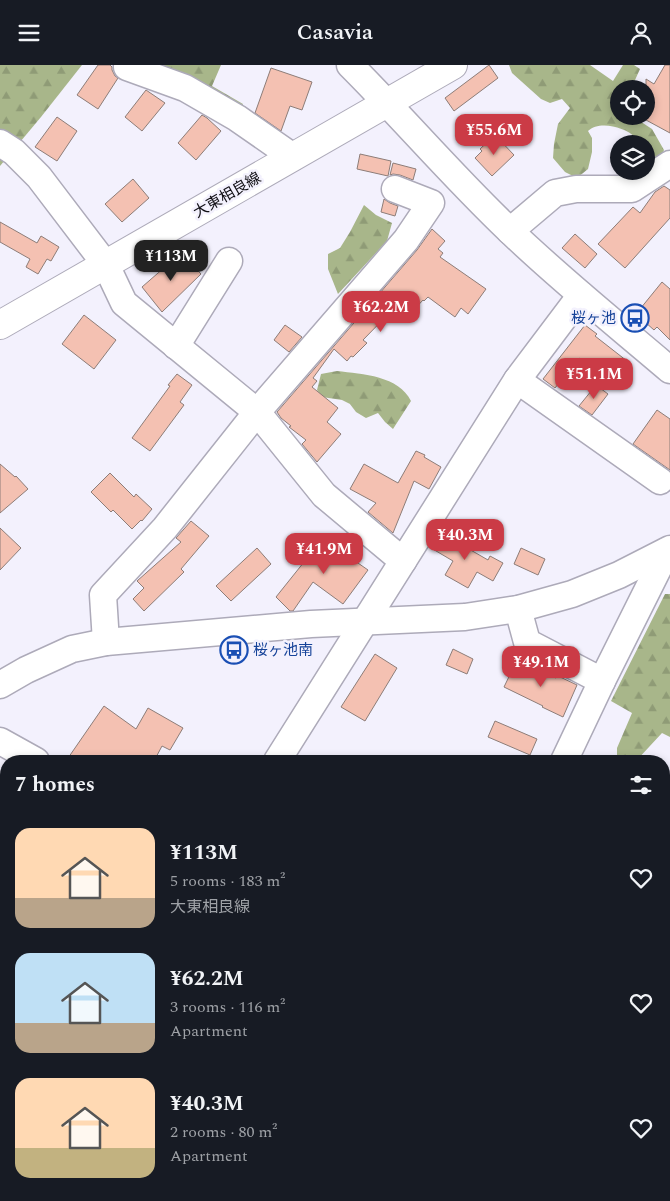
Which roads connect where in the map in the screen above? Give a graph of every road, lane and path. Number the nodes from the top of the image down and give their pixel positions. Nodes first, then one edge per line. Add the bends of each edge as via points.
1 (350, 65) edge
2 (453, 65) edge
3 (127, 67) dead end
4 (388, 103) junction
5 (0, 143) edge
6 (293, 157) junction
7 (670, 164) edge
8 (395, 189) dead end
9 (510, 231) junction
10 (229, 261) dead end
11 (106, 265) junction
12 (581, 295) junction
13 (0, 325) edge
14 (176, 346) junction
15 (670, 370) edge
16 (517, 380) junction
17 (257, 412) junction
18 (660, 481) dead end
19 (669, 550) edge
20 (403, 561) junction
21 (518, 609) junction
22 (364, 623) junction
23 (106, 642) junction
24 (602, 681) junction
25 (0, 685) edge
26 (0, 741) edge
27 (25, 755) edge
28 (281, 755) edge
29 (567, 755) edge

1 - 4 street
2 - 4 main road, 大東相良線
3 - 6 street via 185,88
4 - 6 main road, 大東相良線
4 - 9 street
5 - 11 street via 39,177
6 - 11 main road, 大東相良線
7 - 9 street via 632,189 576,189 555,193
8 - 17 street via 431,203 406,240
9 - 12 street
10 - 14 street
11 - 13 main road, 大東相良線
11 - 14 street via 124,303
12 - 15 street
12 - 16 street
14 - 17 street
16 - 18 street
16 - 20 street
17 - 20 street via 324,495
17 - 23 street via 165,528 103,595
19 - 21 street via 572,594
19 - 24 street
20 - 22 street
21 - 22 street via 464,617
21 - 24 street via 527,642
22 - 23 street
22 - 28 street
23 - 25 street via 72,649 26,669
24 - 29 street
26 - 27 street

